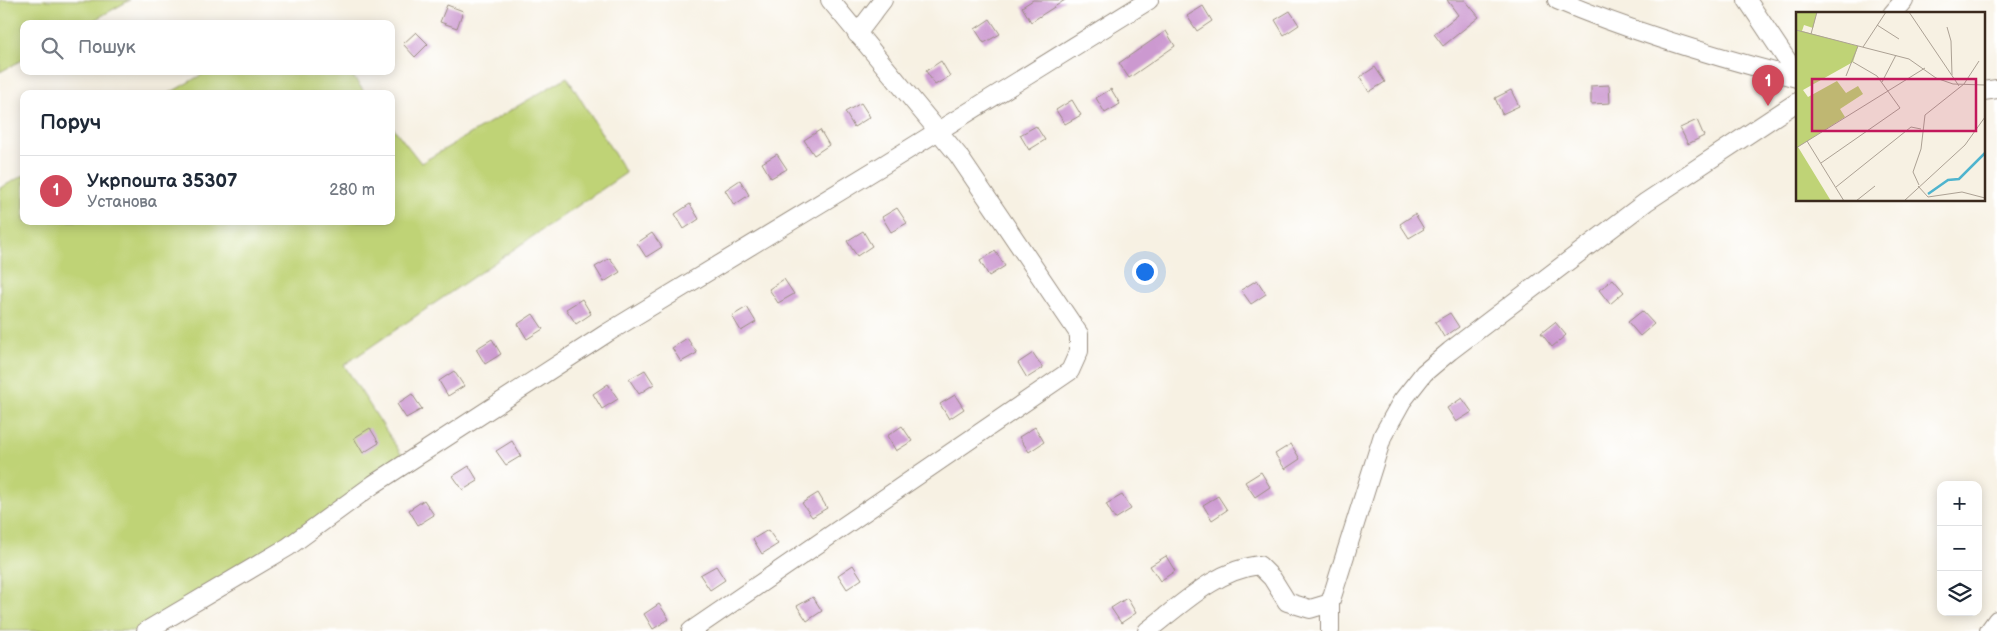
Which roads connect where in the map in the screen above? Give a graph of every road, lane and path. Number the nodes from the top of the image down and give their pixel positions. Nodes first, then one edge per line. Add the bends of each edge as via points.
1 (830, 0) edge
2 (883, 0) edge
3 (1149, 0) edge
4 (1557, 0) edge
5 (1747, 0) edge
6 (1904, 0) edge
7 (1894, 12) edge
8 (857, 34) junction
9 (1796, 74) edge
10 (1796, 76) edge
11 (1997, 89) edge
12 (1984, 91) edge
13 (1796, 103) edge
14 (938, 131) junction
15 (1330, 603) junction
16 (1997, 620) edge
17 (146, 631) edge
18 (691, 631) edge
19 (1147, 631) edge
20 (1330, 631) edge
21 (1989, 631) edge

1 - 8 street
2 - 8 street
3 - 14 street
4 - 10 street via 1726,60
5 - 9 street
6 - 7 street
8 - 14 street
11 - 12 street
13 - 15 street via 1646,202 1424,373 1402,401 1383,435
14 - 17 street via 607,333 374,484 288,548
14 - 18 street via 958,155 1079,334 1079,351 1070,371
15 - 19 street via 1310,609 1287,602 1272,578 1259,565 1243,567 1207,586
15 - 20 street
16 - 21 street

